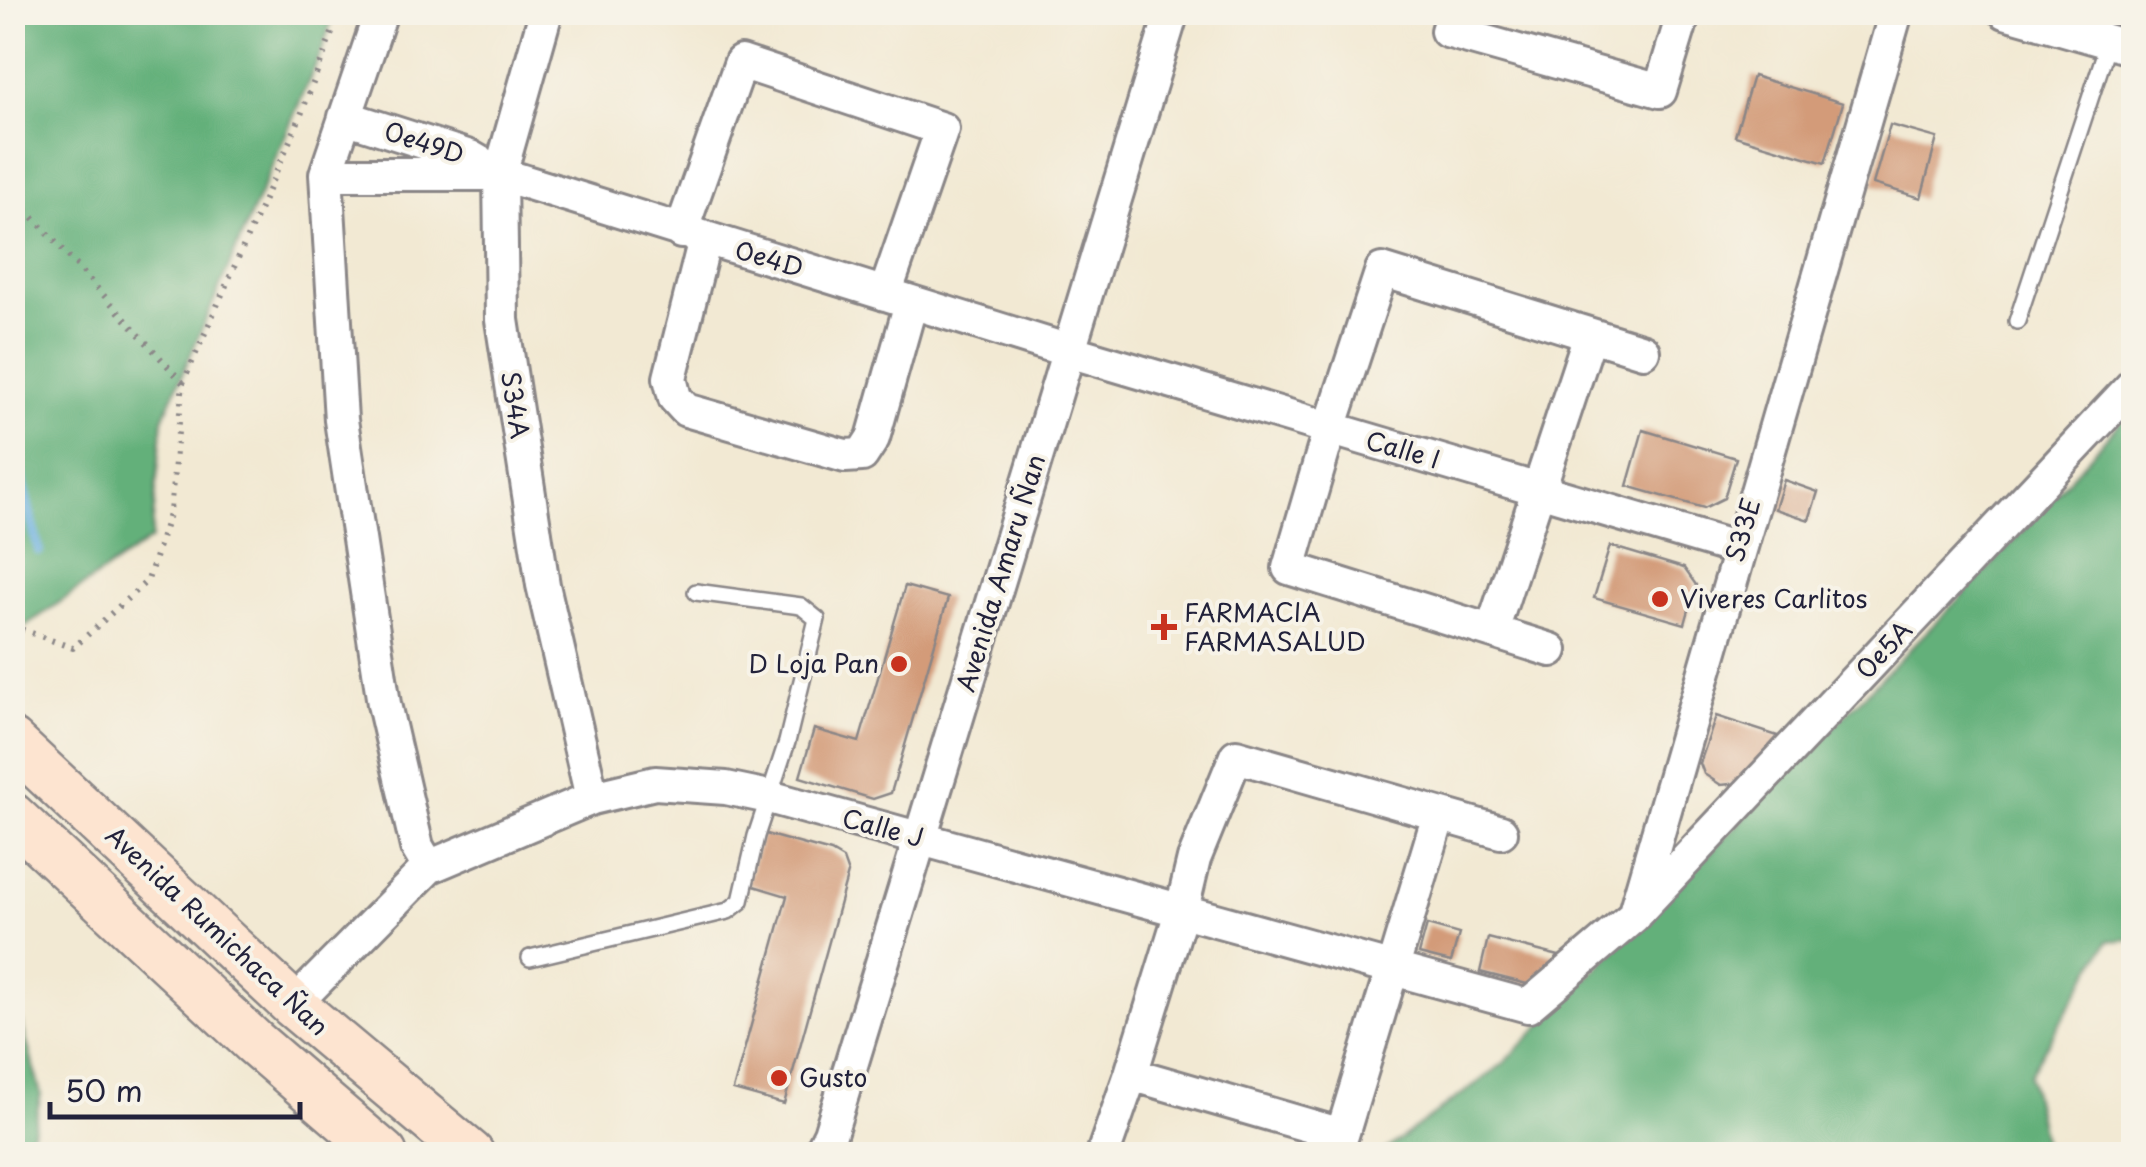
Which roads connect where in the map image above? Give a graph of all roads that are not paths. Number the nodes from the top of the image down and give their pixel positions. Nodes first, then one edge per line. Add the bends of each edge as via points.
1 (381, 12) edge
2 (546, 12) edge
3 (1172, 12) edge
4 (1453, 12) edge
5 (1684, 12) edge
6 (1896, 12) edge
7 (2005, 12) edge
8 (2121, 45) edge
9 (345, 117) junction
10 (326, 174) junction
11 (484, 174) junction
12 (693, 235) junction
13 (898, 299) junction
14 (2017, 321) dead end
15 (1590, 335) junction
16 (1069, 351) junction
17 (1643, 352) dead end
18 (2134, 384) edge
19 (1330, 428) junction
20 (1540, 490) junction
21 (1738, 549) junction
22 (696, 592) dead end
23 (1492, 631) junction
24 (1550, 650) dead end
25 (12, 742) edge
26 (768, 797) junction
27 (592, 798) junction
28 (1440, 815) junction
29 (12, 816) edge
30 (1501, 832) dead end
31 (920, 838) junction
32 (429, 867) junction
33 (1182, 909) junction
34 (1634, 916) junction
35 (530, 958) dead end
36 (1394, 968) junction
37 (293, 1005) junction
38 (1132, 1074) junction
39 (826, 1148) edge
40 (384, 1154) edge
41 (471, 1154) edge
42 (1103, 1154) edge

1 - 9 street
2 - 11 street, S34A
3 - 16 street, Avenida Amaru Ñan
4 - 5 street via 1447,31 1660,92
6 - 21 street, S33E
7 - 8 street
8 - 14 lane
9 - 10 street
9 - 11 street, Oe49D via 470,157
10 - 11 street, Oe49D
10 - 32 street via 341,420 384,704 417,847
11 - 12 street, Oe4D
11 - 27 street, S34A via 543,585
12 - 13 street, Oe4D
12 - 13 street via 670,378 686,410 844,456 862,455 873,438
12 - 13 street via 740,62 942,129
13 - 16 street, Oe4D
15 - 17 street
15 - 19 street via 1382,270
15 - 20 street
16 - 19 street, Calle I
16 - 31 street, Avenida Amaru Ñan
18 - 34 street, Oe5A
19 - 20 street, Calle I
19 - 23 street via 1289,568
20 - 21 street, Calle I
20 - 23 street
21 - 34 street, S33E
22 - 26 lane via 801,606 817,619
23 - 24 street
25 - 37 main road, Avenida Rumichaca Ñan
26 - 27 street, Calle J via 655,784
26 - 31 street, Calle J
26 - 35 lane via 741,901 728,911
27 - 32 street, Calle J
28 - 30 street
28 - 33 street via 1236,756 1194,858
28 - 36 street
29 - 40 main road
31 - 33 street, Calle J
31 - 39 street, Avenida Amaru Ñan
32 - 37 street, Calle J
33 - 36 street, Calle J
33 - 38 street
34 - 36 street, Calle J via 1528,1006
36 - 38 street via 1342,1135
37 - 41 main road, Avenida Rumichaca Ñan
38 - 42 street

